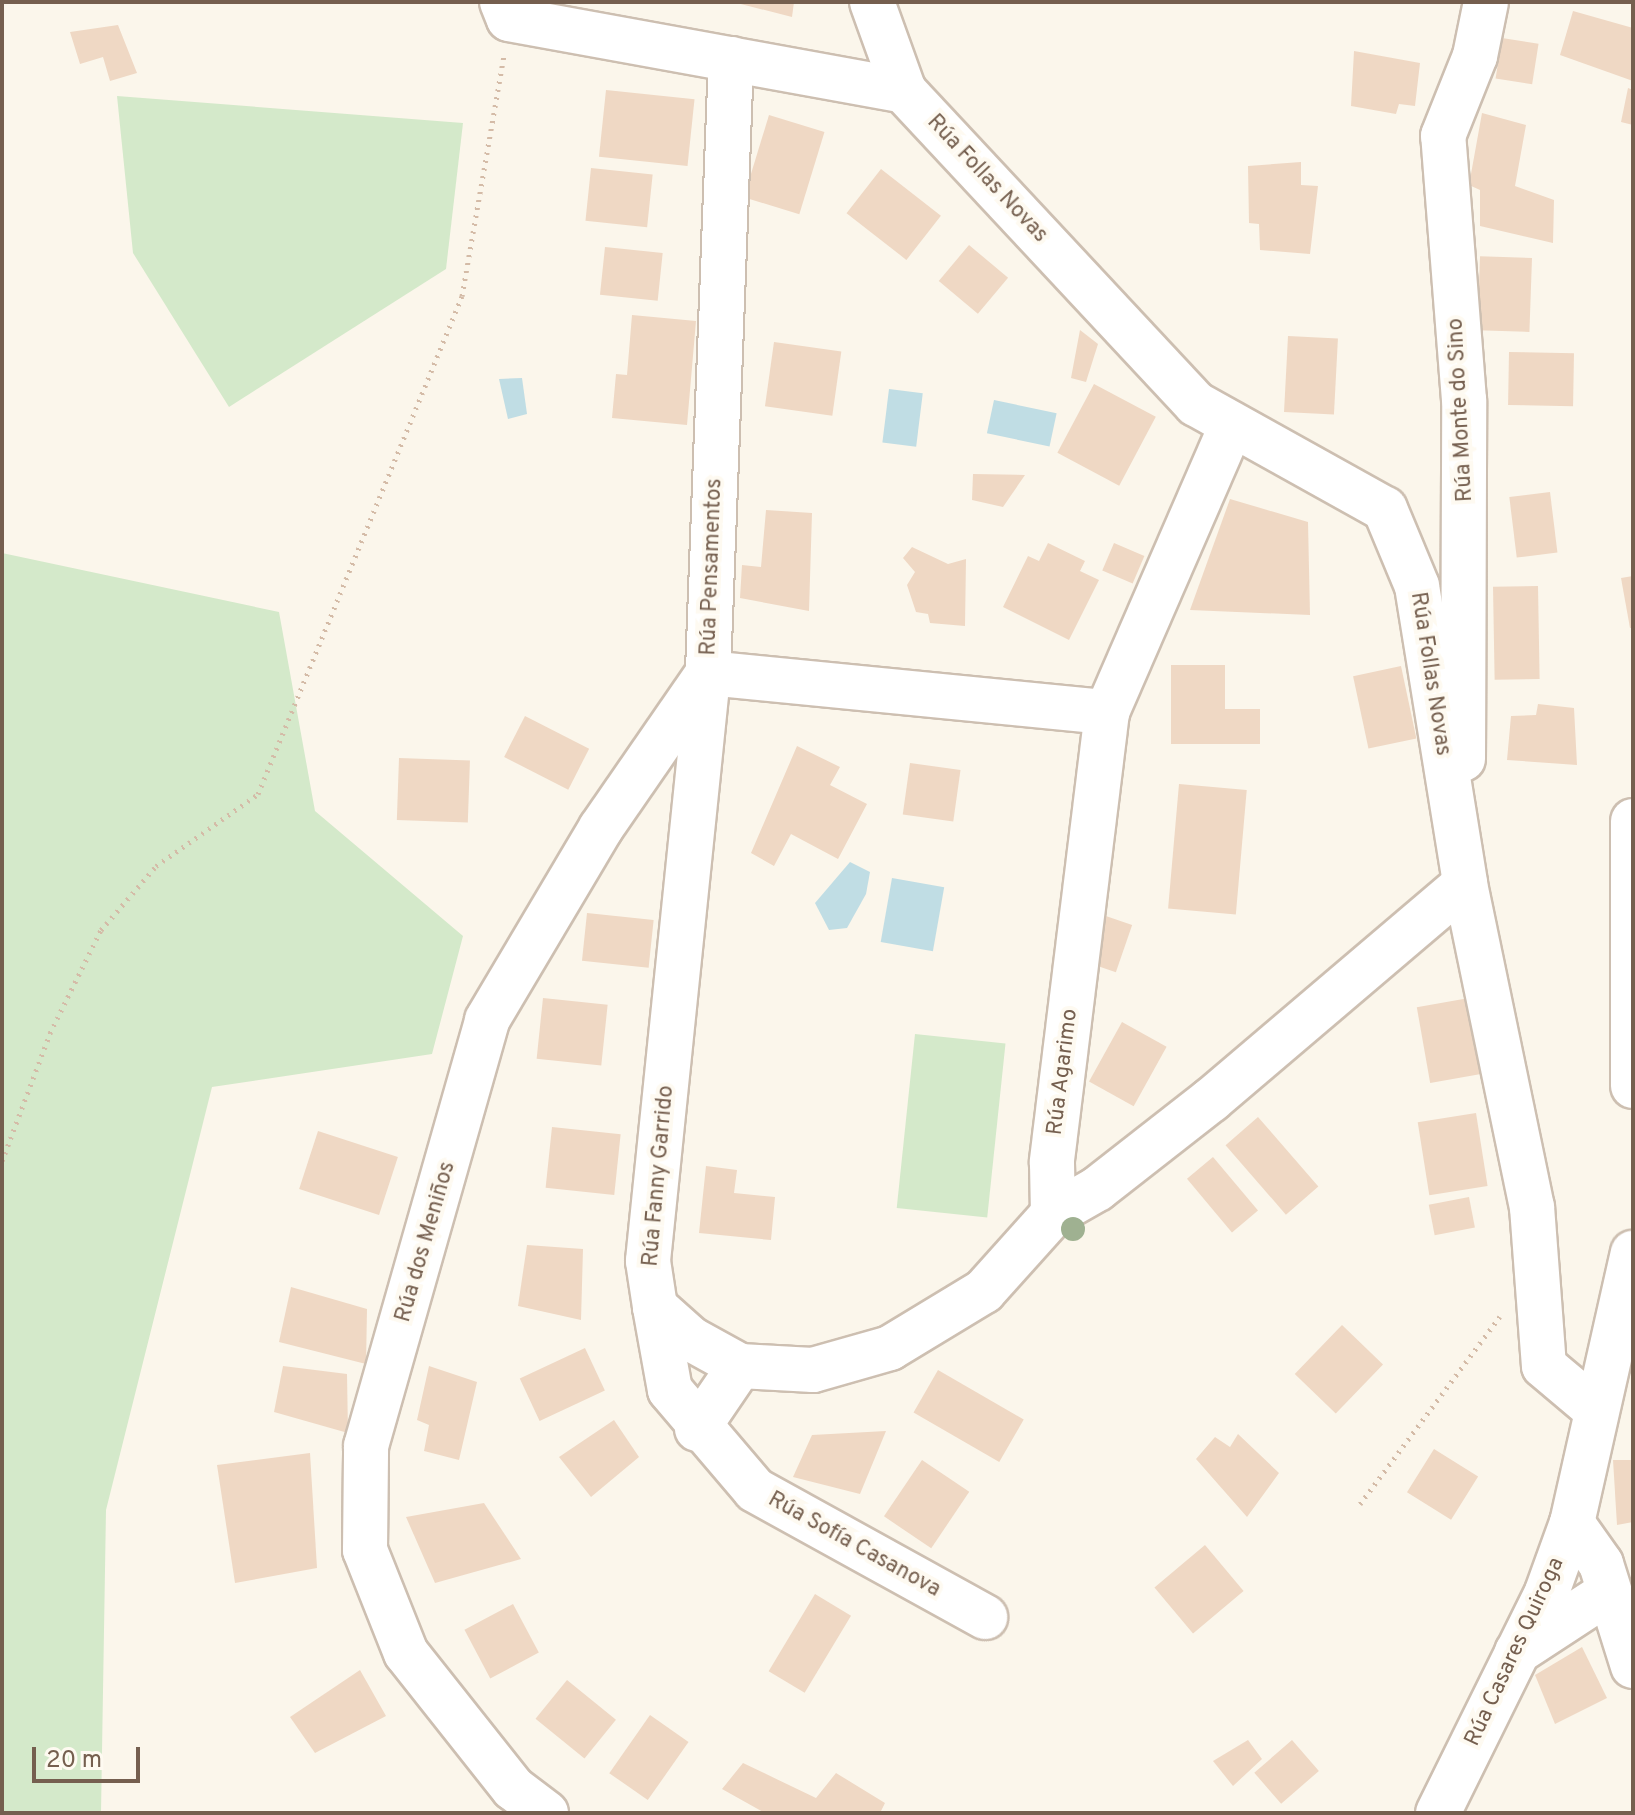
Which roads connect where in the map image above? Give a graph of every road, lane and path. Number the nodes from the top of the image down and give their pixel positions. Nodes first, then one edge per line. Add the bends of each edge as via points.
1 (872, 2) edge
2 (1486, 2) edge
3 (510, 8) edge
4 (731, 59) junction
5 (904, 91) junction
6 (1230, 429) junction
7 (708, 673) junction
8 (1107, 712) junction
9 (1633, 821) edge
10 (1455, 825) junction
11 (1465, 884) junction
12 (1633, 1086) edge
13 (2, 1161) edge
14 (1053, 1214) junction
15 (1633, 1253) edge
16 (1537, 1267) junction
17 (655, 1307) junction
18 (740, 1366) junction
19 (1594, 1408) junction
20 (697, 1429) junction
21 (1360, 1504) dead end
22 (1572, 1523) junction
23 (1614, 1569) edge
24 (985, 1617) dead end
25 (1515, 1653) junction
26 (1633, 1666) edge
27 (546, 1813) edge
28 (1438, 1813) edge

1 - 5 street, Rúa Follas Novas
2 - 10 street, Rúa Monte do Sino via 1475,56 1443,136 1464,400 1468,630
3 - 4 street
3 - 13 path via 462,296 258,794 156,866 101,930 50,1033
4 - 5 street
4 - 7 street, Rúa Pensamentos
5 - 6 street, Rúa Follas Novas via 1196,404
6 - 8 street, Rúa Agarimo
6 - 10 street, Rúa Follas Novas via 1352,484 1385,509 1417,586
7 - 8 street, Rúa Pensamentos
7 - 17 street, Rúa Fanny Garrido via 648,1261
7 - 27 street, Rúa dos Meniños via 601,828 487,1020 366,1446 365,1550 406,1653 513,1788
8 - 14 street, Rúa Agarimo via 1052,1163
9 - 12 street
10 - 11 street, Rúa Follas Novas
11 - 14 street via 1211,1100 1097,1189
11 - 16 street, Rúa Follas Novas via 1532,1207
14 - 18 street via 984,1291 890,1348 813,1370
15 - 19 street, Rúa Casares Quiroga
16 - 19 street, Rúa Follas Novas via 1544,1366
16 - 21 path
17 - 18 street via 691,1339
17 - 20 street, Rúa Sofía Casanova via 670,1390
18 - 20 street
19 - 22 street, Rúa Casares Quiroga
20 - 24 street, Rúa Sofía Casanova via 755,1490
22 - 23 street
22 - 25 street, Rúa Casares Quiroga
23 - 25 street
23 - 26 street
25 - 28 street, Rúa Casares Quiroga

